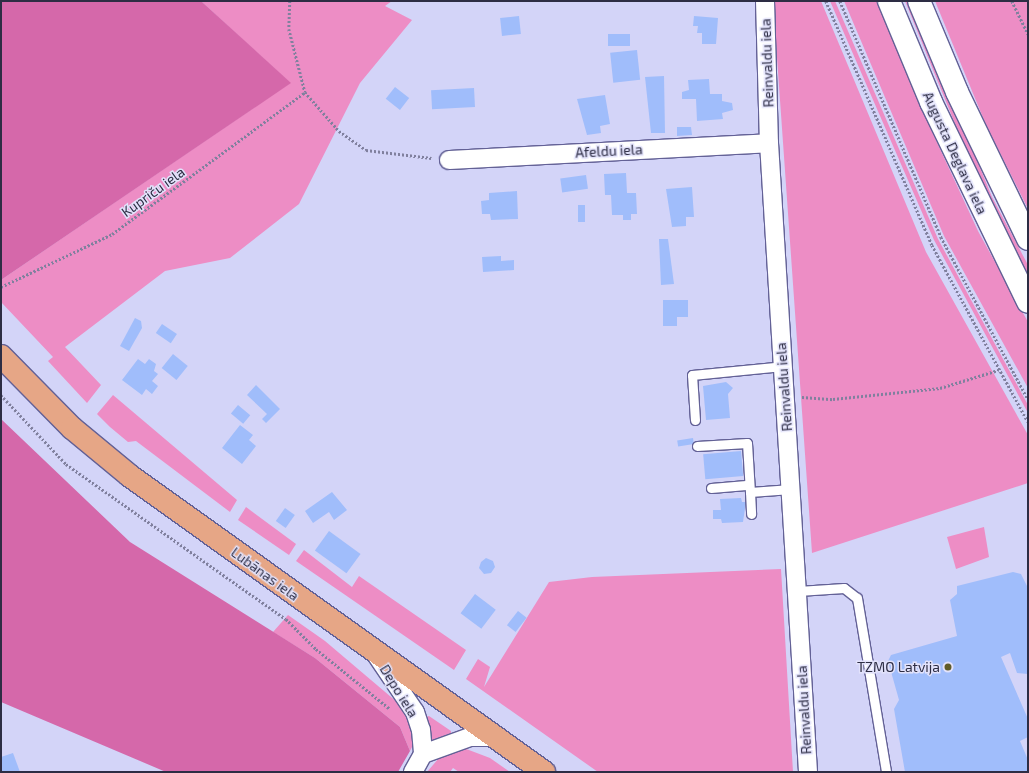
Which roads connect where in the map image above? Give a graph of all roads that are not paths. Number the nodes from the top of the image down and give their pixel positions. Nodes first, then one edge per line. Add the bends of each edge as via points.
1 (765, 1) edge
2 (889, 1) edge
3 (919, 1) edge
4 (769, 143) junction
5 (449, 160) road end
6 (1028, 239) edge
7 (1028, 302) edge
8 (1, 356) edge
9 (783, 366) junction
10 (695, 420) dead end
11 (697, 446) dead end
12 (711, 488) dead end
13 (749, 488) junction
14 (791, 489) junction
15 (751, 514) dead end
16 (798, 591) junction
17 (375, 652) junction
18 (494, 737) junction
19 (422, 754) junction
20 (413, 772) edge
21 (544, 772) edge
22 (808, 772) edge
23 (886, 772) edge

1 - 4 street, Reinvaldu iela
2 - 7 main road, Augusta Deglava iela via 930,102
3 - 6 main road, Augusta Deglava iela via 957,92
4 - 5 street, Afeldu iela
4 - 9 street, Reinvaldu iela
8 - 17 main road, Lubānas iela via 72,428 130,476
9 - 10 lane via 692,375
9 - 14 street, Reinvaldu iela
11 - 13 lane via 747,443
12 - 13 lane
13 - 14 lane
13 - 15 lane
14 - 16 street, Reinvaldu iela
16 - 22 street, Reinvaldu iela
16 - 23 lane via 844,588 857,598
17 - 18 main road, Lubānas iela
17 - 19 street, Depo iela via 415,712 421,730
18 - 19 street via 470,737
18 - 21 main road, Lubānas iela
19 - 20 street, Depo iela

